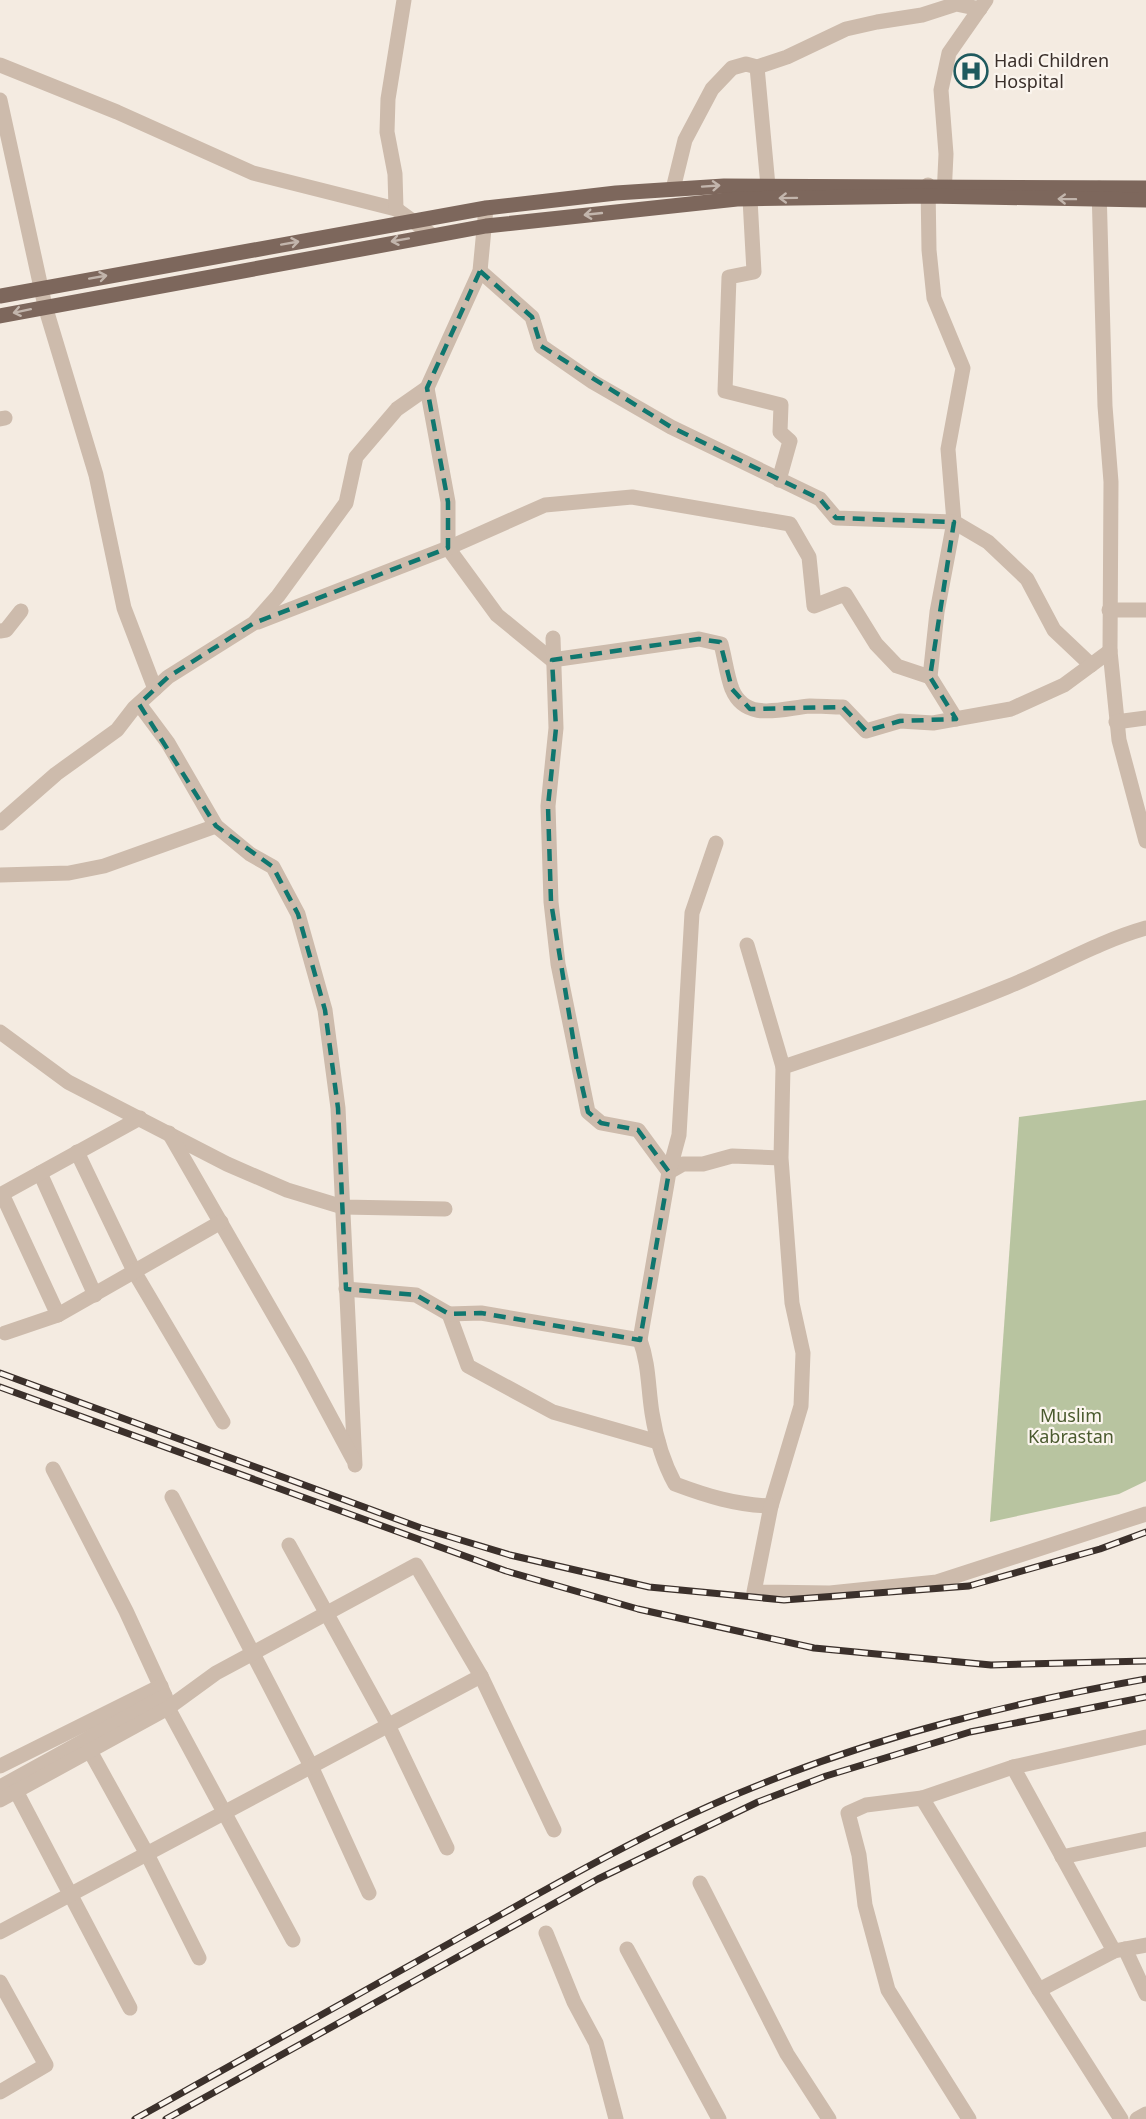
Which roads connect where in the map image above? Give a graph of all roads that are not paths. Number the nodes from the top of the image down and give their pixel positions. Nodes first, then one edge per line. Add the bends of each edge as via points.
1 (404, 0) edge
2 (983, 5) edge
3 (0, 65) edge
4 (757, 67) junction
5 (0, 100) edge
6 (768, 186) junction
7 (1146, 188) edge
8 (673, 189) junction
9 (928, 191) junction
10 (944, 191) junction
11 (1099, 193) junction
12 (750, 198) junction
13 (1146, 200) edge
14 (486, 208) junction
15 (396, 209) junction
16 (414, 221) junction
17 (486, 226) junction
18 (432, 235) junction
19 (480, 271) junction
20 (40, 287) junction
21 (0, 296) edge
22 (45, 306) junction
23 (0, 316) edge
24 (428, 388) junction
25 (779, 480) junction
26 (954, 522) junction
27 (448, 548) junction
28 (1109, 610) junction
29 (1146, 610) edge
30 (21, 611) dead end
31 (254, 623) junction
32 (0, 631) edge
33 (553, 638) dead end
34 (1110, 651) junction
35 (552, 660) junction
36 (1092, 665) junction
37 (930, 677) junction
38 (155, 689) junction
39 (139, 704) junction
40 (1146, 718) edge
41 (956, 719) junction
42 (1116, 722) junction
43 (0, 823) edge
44 (216, 826) junction
45 (1146, 841) edge
46 (716, 843) dead end
47 (0, 875) edge
48 (1146, 928) edge
49 (747, 945) dead end
50 (0, 1032) edge
51 (783, 1067) junction
52 (140, 1118) junction
53 (169, 1133) junction
54 (77, 1152) junction
55 (781, 1158) junction
56 (669, 1172) junction
57 (40, 1173) junction
58 (1, 1194) edge
59 (343, 1207) junction
60 (445, 1209) dead end
61 (221, 1222) junction
62 (135, 1273) junction
63 (346, 1289) junction
64 (95, 1295) junction
65 (449, 1314) junction
66 (58, 1315) junction
67 (5, 1333) dead end
68 (640, 1340) junction
69 (223, 1422) dead end
70 (658, 1442) junction
71 (53, 1469) dead end
72 (172, 1497) dead end
73 (771, 1506) junction
74 (1146, 1515) edge
75 (289, 1545) dead end
76 (329, 1614) junction
77 (253, 1655) junction
78 (481, 1676) junction
79 (165, 1697) junction
80 (388, 1725) junction
81 (1146, 1737) edge
82 (90, 1751) junction
83 (0, 1766) edge
84 (311, 1767) junction
85 (1013, 1767) junction
86 (0, 1787) edge
87 (16, 1791) junction
88 (922, 1798) junction
89 (0, 1800) edge
90 (224, 1813) junction
91 (554, 1830) dead end
92 (1146, 1839) edge
93 (447, 1848) dead end
94 (147, 1854) junction
95 (1062, 1857) junction
96 (700, 1883) dead end
97 (369, 1893) dead end
98 (69, 1896) junction
99 (0, 1932) edge
100 (546, 1933) dead end
101 (293, 1940) dead end
102 (1146, 1945) edge
103 (627, 1949) dead end
104 (1120, 1950) junction
105 (199, 1958) dead end
106 (0, 1982) edge
107 (1039, 1990) junction
108 (1146, 1994) edge
109 (130, 2008) dead end
110 (0, 2092) edge
111 (1146, 2114) edge
112 (616, 2119) edge
113 (719, 2119) edge
114 (829, 2119) edge
115 (969, 2119) edge
116 (1121, 2119) edge
117 (1137, 2119) edge

1 - 15 street via 388,99 387,132 395,174
2 - 4 street via 956,4 922,15 846,29
2 - 10 street via 949,53 941,90 946,154
3 - 15 street via 117,112 253,174
4 - 6 street
4 - 8 street via 746,64 732,68 712,89 685,140
5 - 20 street
8 -> 6 main road
6 - 9 main road
7 - 11 main road
8 - 14 main road
9 - 10 main road
9 -> 12 main road
9 - 26 street via 928,250 934,298 963,368 948,449
10 - 11 main road
11 - 13 main road
11 - 28 street via 1111,482
12 -> 17 main road
12 - 25 street via 754,272 729,277 725,391 781,405 780,432 790,441
14 - 16 main road
14 - 17 street
15 - 16 street
16 - 18 street
20 -> 16 main road
17 - 18 main road
17 - 19 street
18 -> 22 main road
19 - 24 street
19 - 25 street via 532,317 541,346 549,352 671,427
20 - 21 main road
20 - 22 street
22 -> 23 main road
22 - 38 street via 96,475 124,608
24 - 27 street via 448,502
24 - 31 street via 397,409 356,457 346,503
25 - 26 street via 820,499 836,518
26 - 36 street via 988,542 1027,579 1054,630
26 - 37 street via 937,612
27 - 31 street
27 - 35 street via 497,615
27 - 37 street via 545,505 632,497 790,524 809,557 814,606 845,594 876,644 897,666
28 - 29 street
28 - 34 street
30 - 32 street via 6,630
31 - 38 street
33 - 35 street
34 - 36 street
34 - 42 street
35 - 41 street via 699,639 716,641 721,644 732,689 741,704 750,709 843,707 866,731 900,721 933,723
35 - 56 street via 556,728 548,806 550,902 578,1069 588,1112 601,1124 638,1130
36 - 41 street via 1064,685 1011,709
37 - 41 street
38 - 39 street
39 - 43 street via 117,730 56,774
39 - 44 street via 168,743
40 - 42 street
42 - 45 street
44 - 47 street via 104,866 69,873
44 - 59 street via 273,867 298,914 325,1010 338,1108
46 - 56 street via 692,914 679,1135
48 - 51 street via 1009,987
49 - 51 street
50 - 52 street via 68,1082
51 - 55 street
52 - 53 street
52 - 54 street
53 - 59 street via 226,1164
53 - 61 street
54 - 57 street
54 - 62 street
55 - 56 street via 732,1156 703,1164 683,1164
55 - 73 street via 792,1303 802,1353 801,1406
56 - 68 street
57 - 58 street
57 - 64 street
58 - 66 street
59 - 60 street
59 - 63 street
61 - 62 street
61 - 63 street via 355,1465
62 - 64 street
62 - 69 street
63 - 65 street via 416,1295
64 - 66 street
65 - 68 street via 481,1313
65 - 70 street via 468,1366 553,1412
66 - 67 street
68 - 70 street via 647,1358
70 - 73 street via 675,1484 744,1505
71 - 79 street
72 - 77 street
73 - 74 street via 754,1592 830,1593 937,1582
75 - 76 street
76 - 77 street
76 - 78 street via 416,1565
76 - 80 street
77 - 79 street
77 - 84 street
78 - 80 street
78 - 91 street
79 - 82 street
79 - 83 street
79 - 86 street
79 - 90 street
80 - 84 street
80 - 93 street
81 - 85 street
82 - 87 street
82 - 94 street
84 - 90 street
84 - 97 street
85 - 88 street
85 - 95 street
87 - 89 street
87 - 98 street
88 - 107 street
88 - 115 street via 866,1805 848,1813 859,1855 865,1905 888,1990
90 - 94 street
90 - 101 street
92 - 95 street
94 - 98 street
94 - 105 street
95 - 104 street
96 - 114 street via 787,2054
98 - 99 street
98 - 109 street
100 - 112 street via 574,2002 596,2043
102 - 104 street
103 - 113 street
104 - 107 street
104 - 108 street
106 - 110 street via 46,2065
107 - 116 street
111 - 117 street

